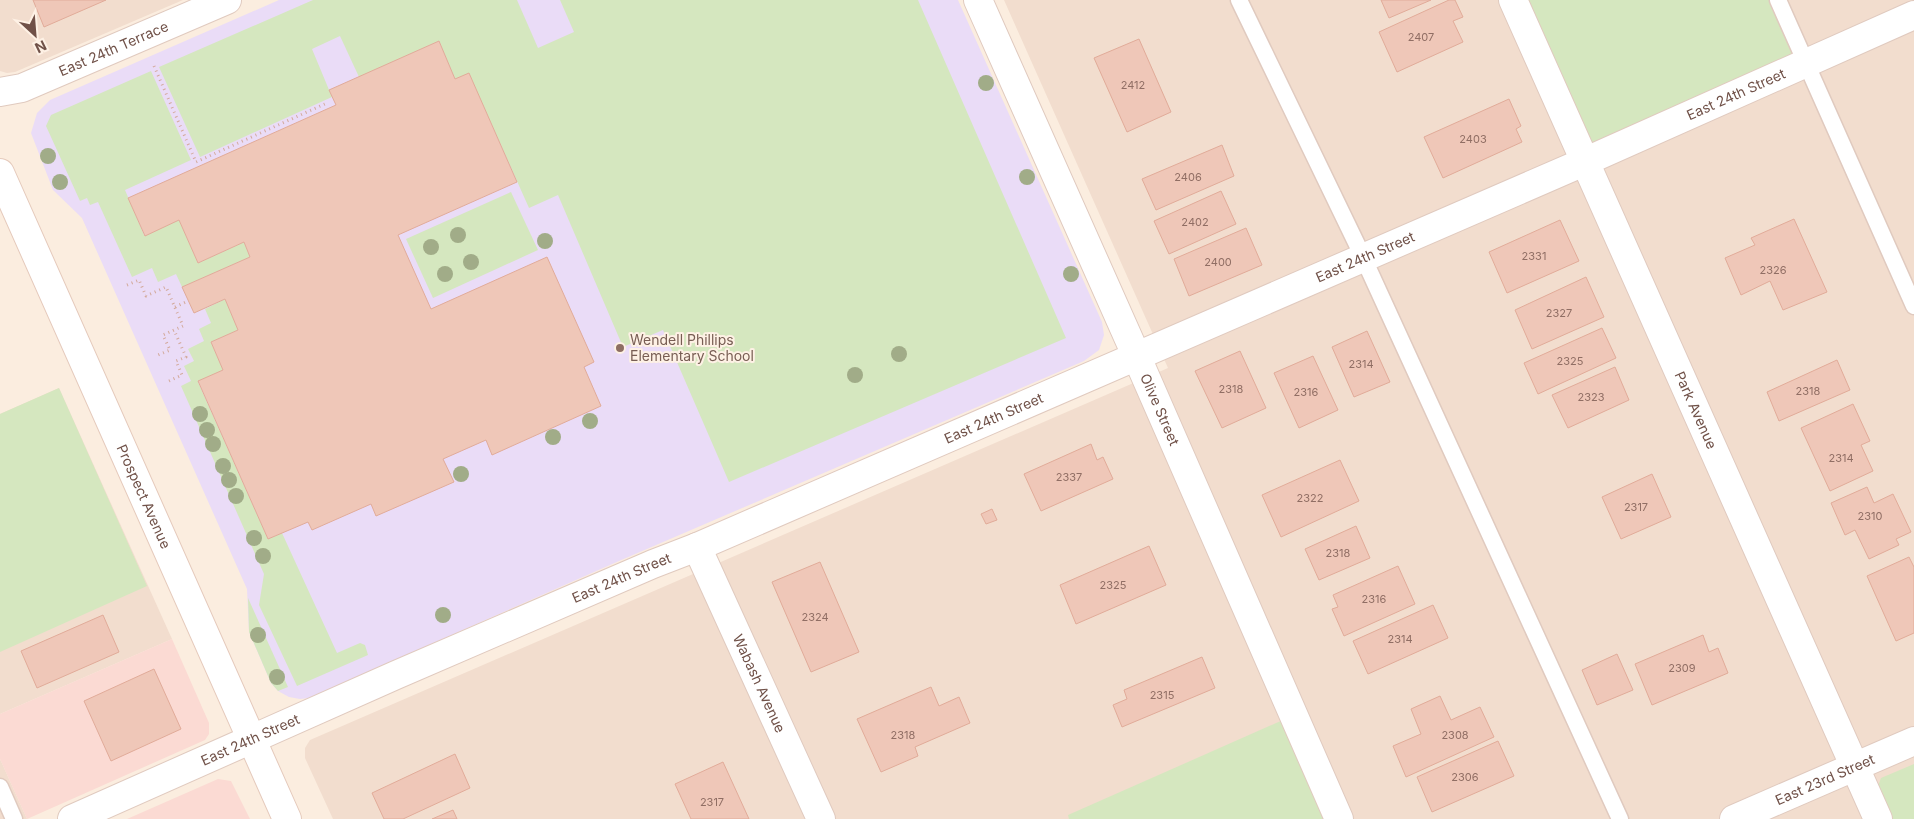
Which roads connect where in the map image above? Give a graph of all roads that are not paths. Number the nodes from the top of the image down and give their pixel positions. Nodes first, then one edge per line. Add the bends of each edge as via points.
1 (227, 0) edge
2 (978, 0) edge
3 (1239, 0) edge
4 (1513, 0) edge
5 (1778, 0) edge
6 (195, 6) edge
7 (1914, 14) edge
8 (1806, 62) junction
9 (0, 92) edge
10 (1584, 162) junction
11 (0, 173) edge
12 (1363, 257) junction
13 (1914, 306) edge
14 (1136, 355) junction
15 (697, 547) junction
16 (252, 740) junction
17 (1914, 741) edge
18 (1855, 767) junction
19 (0, 787) edge
20 (14, 819) edge
21 (72, 819) edge
22 (287, 819) edge
23 (821, 819) edge
24 (1339, 819) edge
25 (1620, 819) edge
26 (1734, 819) edge
27 (1878, 819) edge

1 - 6 street, East 24th Terrace
2 - 14 street, Olive Street
3 - 12 lane
4 - 10 street, Park Avenue
5 - 8 lane
6 - 9 street, East 24th Terrace via 22,88
7 - 8 street, East 24th Street
8 - 10 street, East 24th Street
8 - 13 lane
10 - 12 street, East 24th Street
10 - 18 street, Park Avenue
11 - 16 street, Prospect Avenue
12 - 14 street, East 24th Street
12 - 25 lane
14 - 15 street, East 24th Street
14 - 24 street, Olive Street
15 - 16 street, East 24th Street
15 - 23 street, Wabash Avenue
16 - 21 street, East 24th Street
16 - 22 street, Prospect Avenue
17 - 18 street, East 23rd Street
18 - 26 street, East 23rd Street
18 - 27 street, Park Avenue
19 - 20 lane

